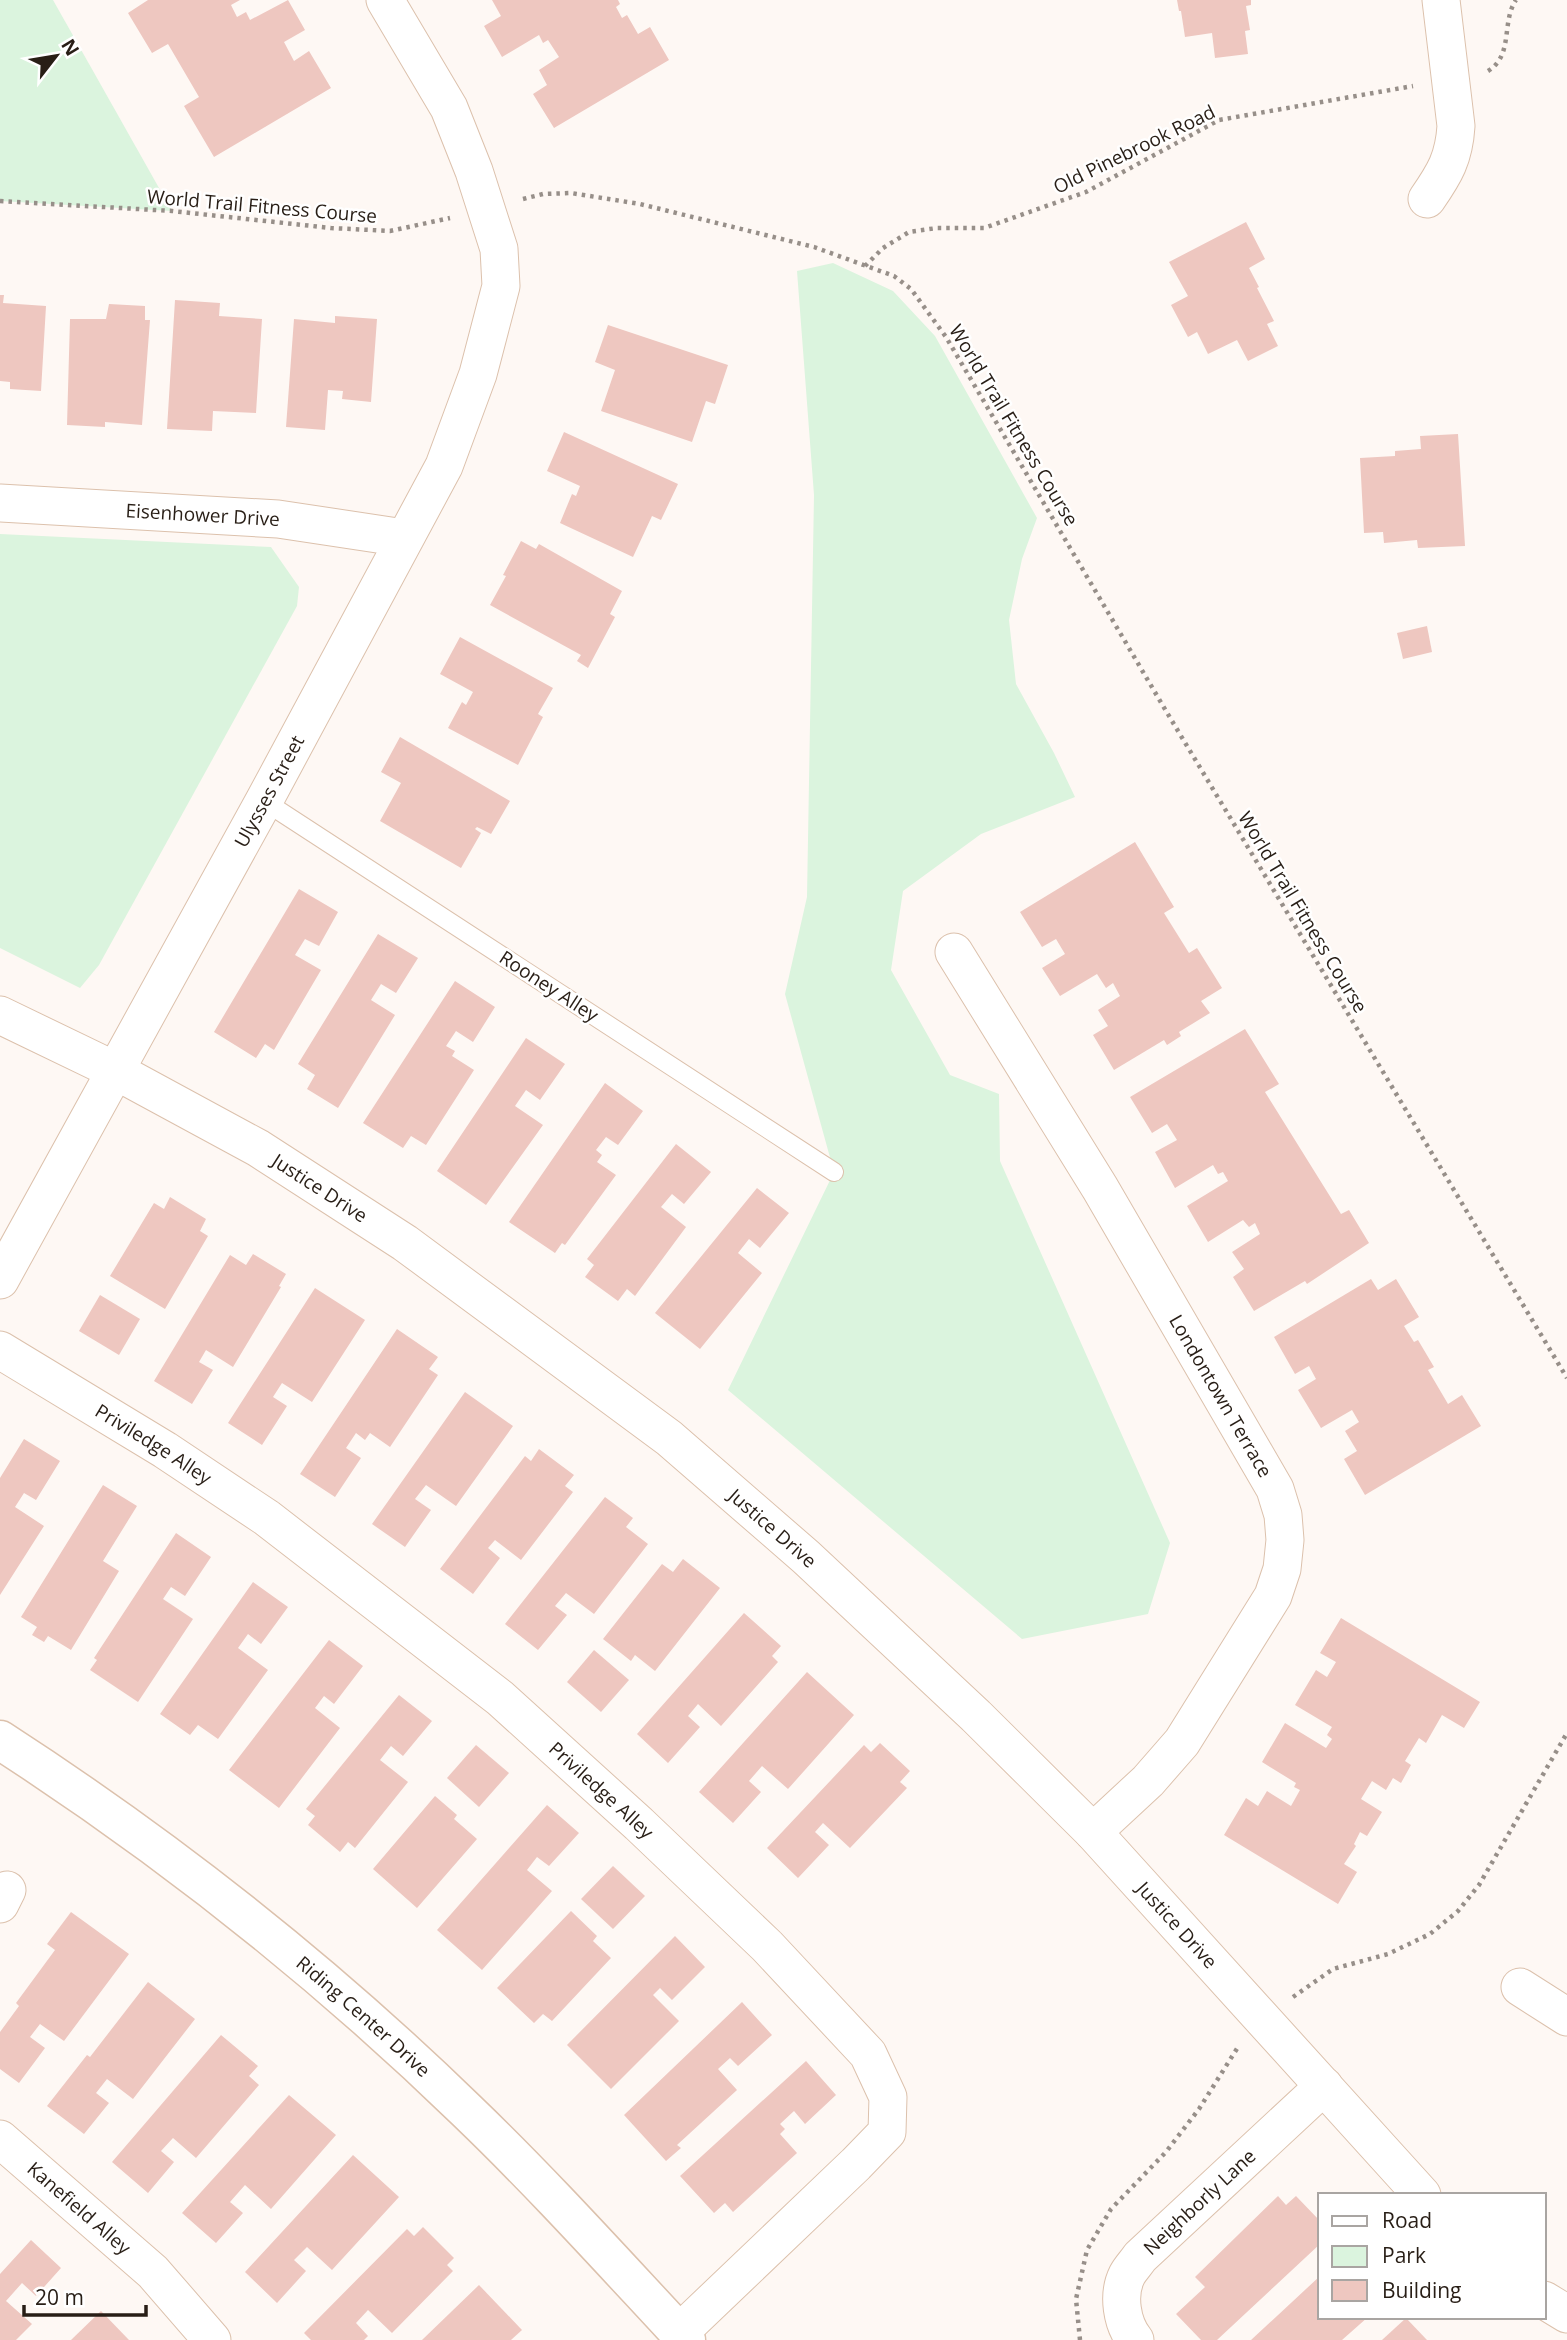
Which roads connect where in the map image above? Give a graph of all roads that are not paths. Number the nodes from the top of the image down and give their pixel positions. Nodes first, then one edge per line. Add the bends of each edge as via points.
1 (384, 0) edge
2 (1441, 0) edge
3 (1427, 199) dead end
4 (0, 503) edge
5 (404, 538) junction
6 (264, 801) junction
7 (954, 952) dead end
8 (0, 1015) edge
9 (114, 1070) junction
10 (834, 1172) dead end
11 (0, 1280) edge
12 (0, 1350) edge
13 (0, 1740) edge
14 (1093, 1832) junction
15 (1520, 1987) dead end
16 (1567, 2017) edge
17 (1324, 2086) junction
18 (0, 2139) edge
19 (1420, 2193) edge
20 (1546, 2301) edge
21 (1567, 2314) edge
22 (682, 2336) edge
23 (212, 2340) edge
24 (1135, 2340) edge

1 - 5 street, Ulysses Street via 449,108 499,249 501,286 478,374 444,466
2 - 3 street via 1455,145 1451,161
4 - 5 street, Eisenhower Drive via 278,519
5 - 6 street, Ulysses Street
6 - 9 street, Ulysses Street
6 - 10 lane, Rooney Alley
7 - 14 street, Londontown Terrace via 1241,1427 1276,1489 1283,1515 1282,1569 1273,1596 1182,1742
8 - 9 street, Justice Drive
9 - 11 street, Ulysses Street
9 - 14 street, Justice Drive via 258,1148 405,1242 669,1438 806,1557
12 - 22 street, Priviledge Alley via 267,1518 500,1698 767,1946 868,2054 888,2097 887,2132
13 - 22 street, Riding Center Drive via 81,1792 219,1894 340,1993 467,2110
14 - 17 street, Justice Drive
15 - 16 street
17 - 19 street, Justice Drive
17 - 24 street, Neighborly Lane via 1140,2257 1125,2277 1121,2304 1128,2332
18 - 23 street, Kanefield Alley via 153,2272
20 - 21 street

